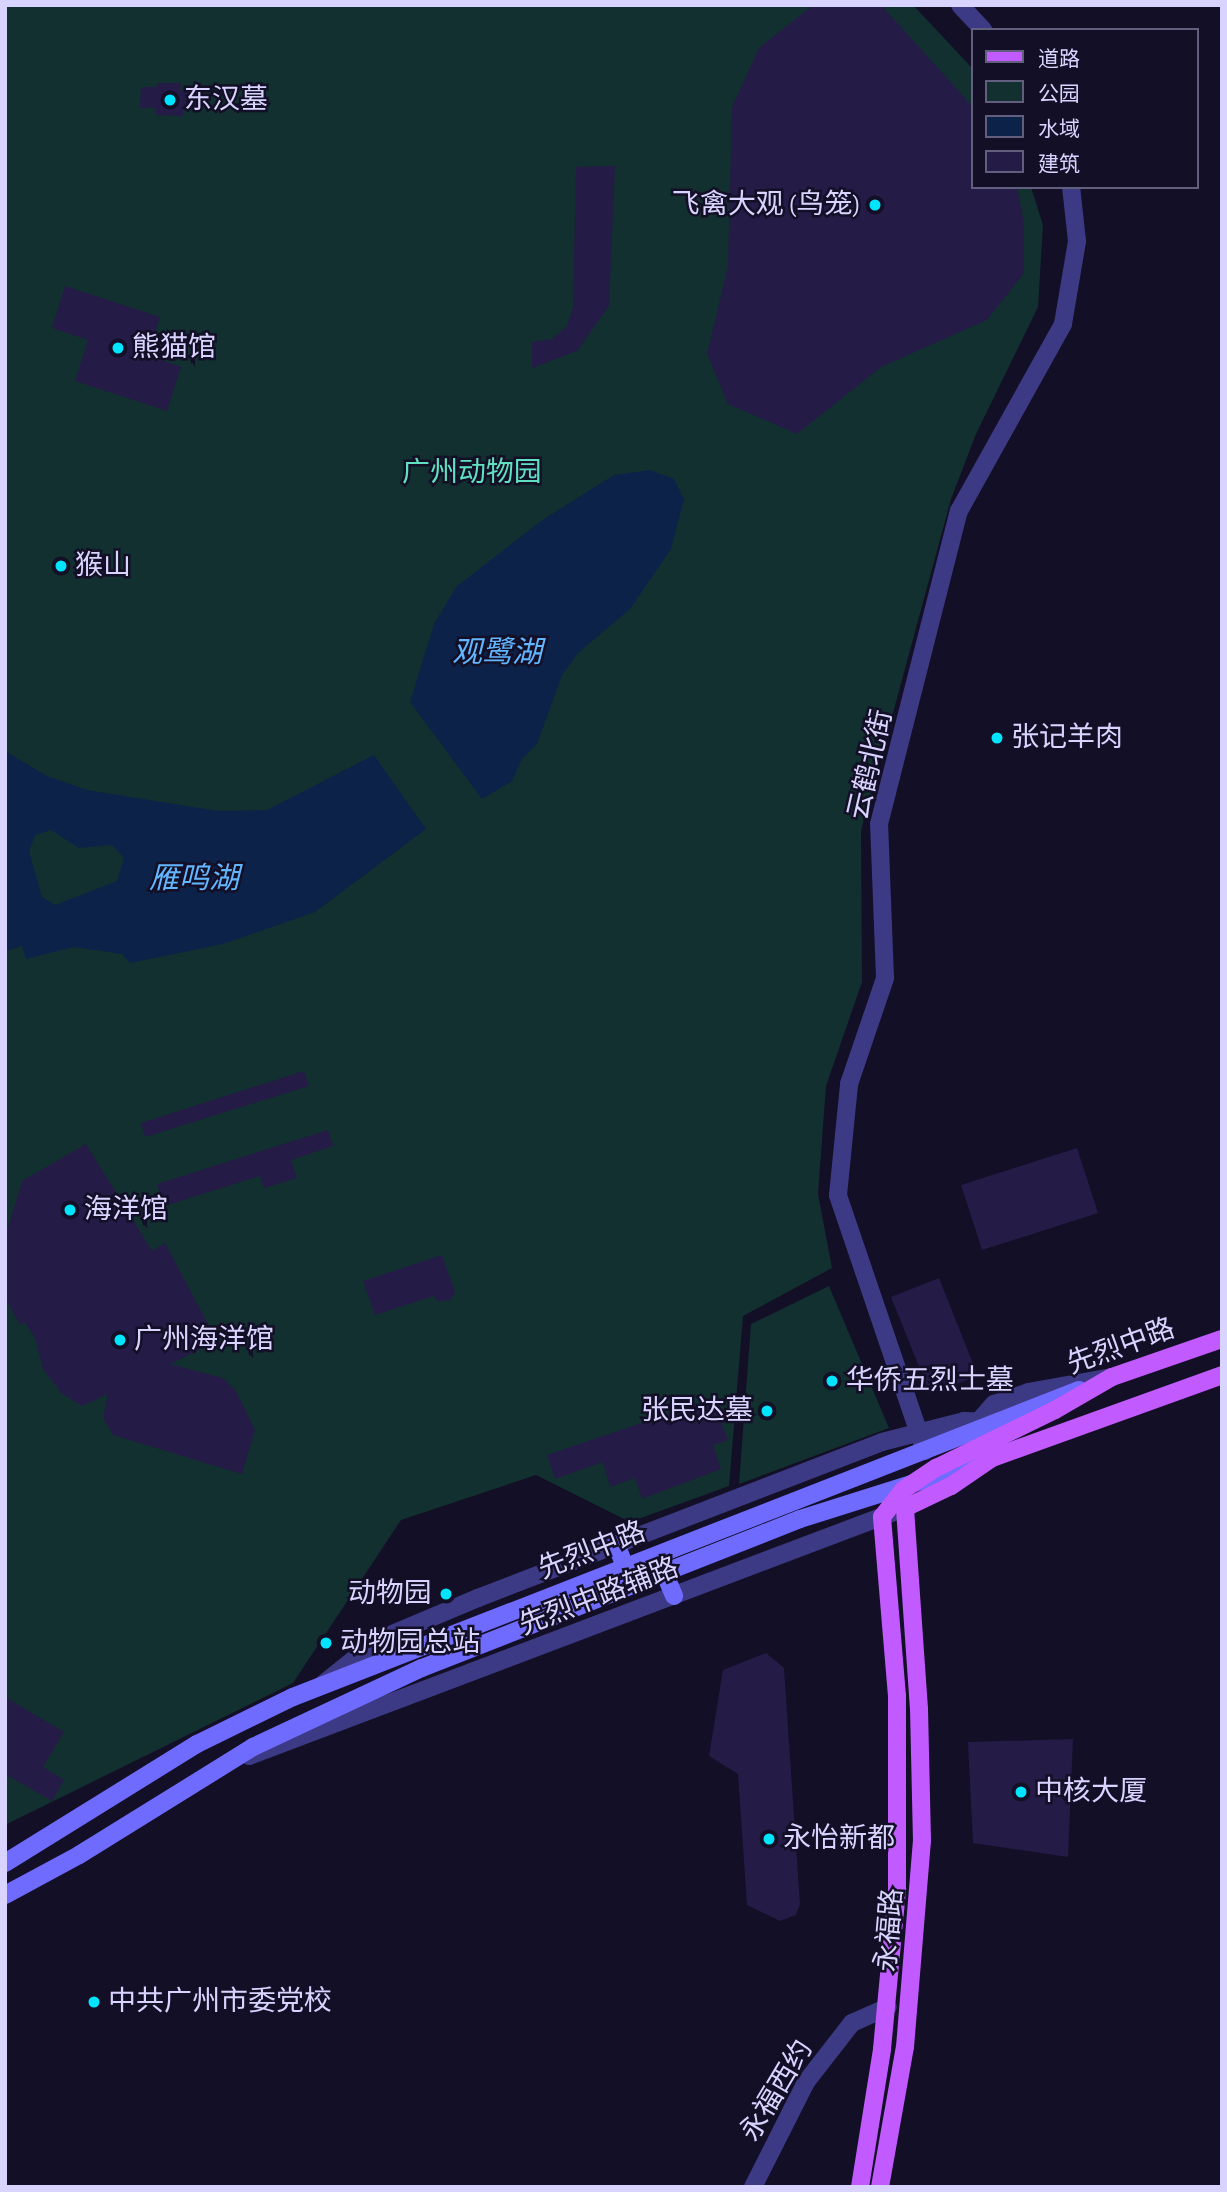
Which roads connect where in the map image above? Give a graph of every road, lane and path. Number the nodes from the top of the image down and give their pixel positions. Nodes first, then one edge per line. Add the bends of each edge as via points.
1 (960, 5) edge
2 (981, 28) edge
3 (1071, 189) edge
4 (1222, 1339) edge
5 (1222, 1375) edge
6 (1112, 1377) junction
7 (919, 1430) junction
8 (983, 1438) junction
9 (925, 1451) junction
10 (822, 1488) junction
11 (898, 1497) junction
12 (882, 1517) junction
13 (616, 1544) junction
14 (625, 1566) junction
15 (664, 1573) junction
16 (674, 1596) junction
17 (321, 1686) junction
18 (216, 1767) junction
19 (5, 1863) edge
20 (5, 1895) edge
21 (888, 2007) junction
22 (753, 2187) edge
23 (860, 2187) edge
24 (880, 2187) edge

1 - 2 street
3 - 7 street, 云鹤北街 via 1077,241 1063,324 959,511 879,824 885,978 849,1084 838,1195
4 - 6 main road, 先烈中路
5 - 8 main road, 先烈中路
6 - 8 main road
6 - 8 main road, 先烈中路 via 998,1422
6 - 8 street via 1028,1392 994,1404
7 - 8 street, 先烈中路辅路
7 - 9 street, 云鹤北街
7 - 13 street, 先烈中路辅路
8 - 9 main road, 先烈中路
8 - 11 main road
9 - 10 main road, 先烈中路
10 - 11 main road
10 - 14 main road, 先烈中路
11 - 12 main road
11 - 15 main road, 先烈中路 via 800,1519
11 - 24 main road, 永福路 via 919,1709 922,1853 905,2047
12 - 16 street, 先烈中路辅路
12 - 21 main road, 永福路 via 897,1696 898,1815
13 - 14 main road
13 - 17 street, 先烈中路辅路 via 400,1629 359,1653
14 - 17 main road, 先烈中路
15 - 16 main road
15 - 18 main road, 先烈中路 via 422,1668
16 - 18 street, 先烈中路辅路
17 - 19 main road, 先烈中路 via 197,1744
18 - 20 main road, 先烈中路 via 79,1855
21 - 22 street, 永福西约 via 852,2023 806,2082
21 - 23 main road, 永福路

